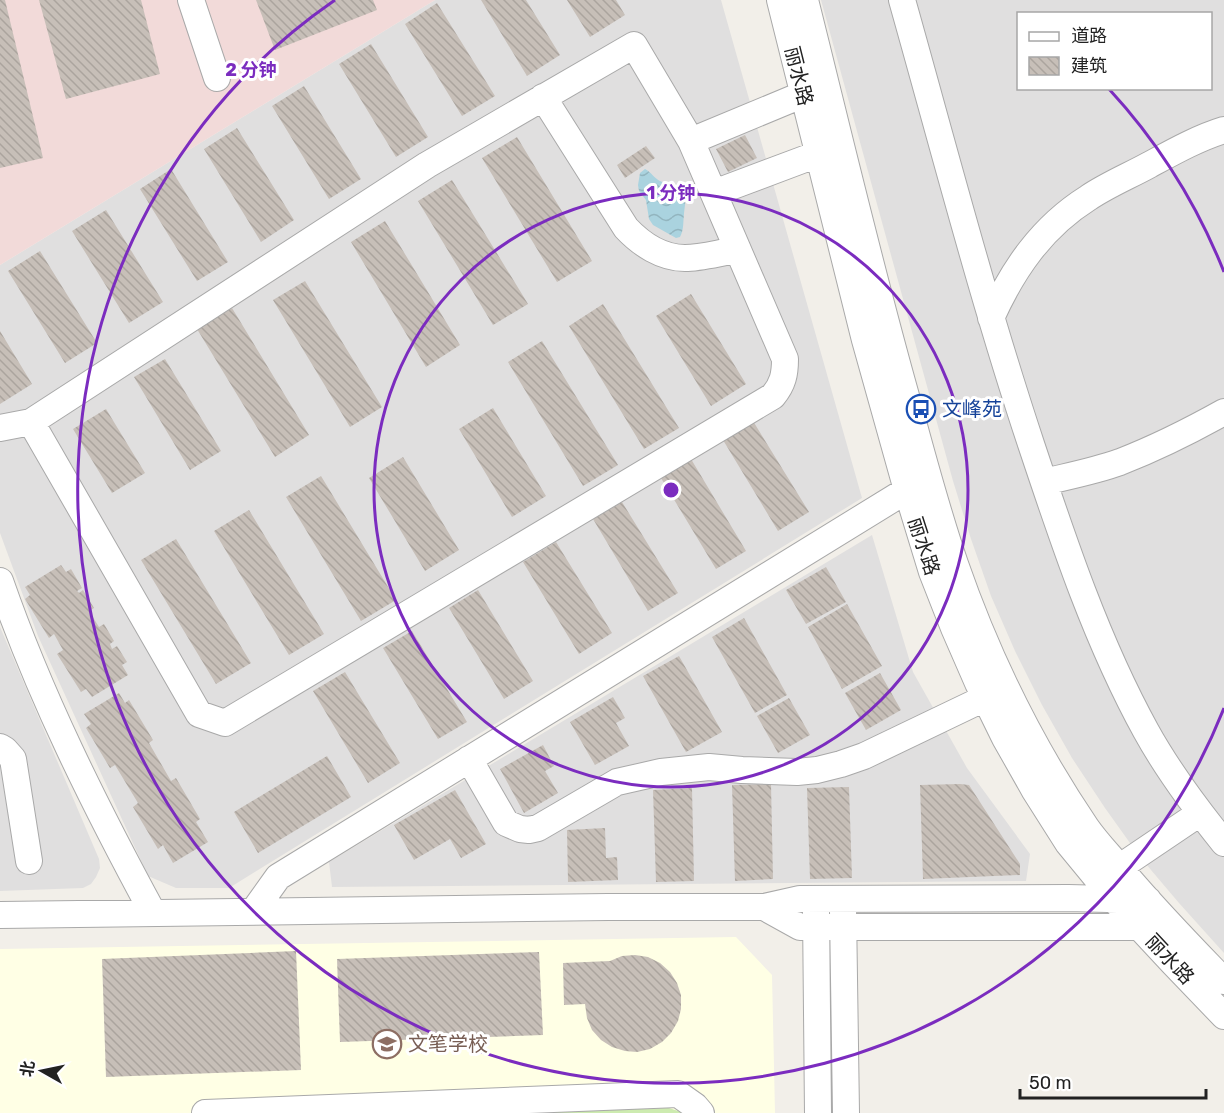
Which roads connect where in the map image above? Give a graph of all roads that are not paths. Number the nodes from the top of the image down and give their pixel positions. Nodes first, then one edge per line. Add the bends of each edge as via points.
1 (192, 0) edge
2 (780, 0) edge
3 (804, 0) edge
4 (902, 0) edge
5 (217, 78) dead end
6 (804, 94) junction
7 (543, 97) junction
8 (1224, 130) edge
9 (691, 141) junction
10 (818, 154) junction
11 (714, 193) junction
12 (738, 250) junction
13 (991, 318) junction
14 (1224, 412) edge
15 (31, 422) junction
16 (0, 428) edge
17 (1044, 482) junction
18 (907, 490) junction
19 (0, 581) edge
20 (985, 698) junction
21 (0, 747) edge
22 (470, 759) junction
23 (1200, 813) junction
24 (1224, 843) edge
25 (29, 861) dead end
26 (1120, 867) junction
27 (815, 899) junction
28 (843, 899) junction
29 (1115, 899) junction
30 (1148, 900) junction
31 (764, 907) junction
32 (253, 912) junction
33 (153, 913) junction
34 (0, 915) edge
35 (816, 927) junction
36 (843, 927) junction
37 (1139, 927) junction
38 (1172, 927) junction
39 (1224, 981) edge
40 (1224, 1016) edge
41 (205, 1113) edge
42 (701, 1113) edge
43 (818, 1113) edge
44 (846, 1113) edge

1 - 5 street
2 - 6 street, 丽水路
3 - 26 street, 丽水路 via 888,334 937,508 976,619 999,673 1056,778 1087,829
4 - 13 street
6 - 9 street
6 - 10 street, 丽水路
7 - 9 street via 634,45
7 - 12 street via 634,237 654,250 676,257
7 - 15 street via 427,165
8 - 13 street via 1089,197 1065,214 1028,253
9 - 11 street
10 - 11 street
10 - 18 street, 丽水路
11 - 12 street
12 - 15 street via 784,359 783,383 773,396 225,723 199,714
13 - 17 street
14 - 17 street via 1127,459
15 - 16 street
17 - 23 street via 1122,685 1147,732
18 - 20 street, 丽水路 via 932,572
18 - 22 street
19 - 33 street via 70,750
20 - 22 street via 841,764 797,772 709,767 661,772 618,782 529,830 506,824
20 - 29 street, 丽水路 via 1068,843
21 - 25 street via 13,759
22 - 32 street via 278,877
23 - 24 street
23 - 26 street
26 - 30 street, 丽水路
27 - 28 street
27 - 31 street
27 - 35 street
28 - 29 street
28 - 36 street
29 - 30 street
29 - 37 street, 丽水路
30 - 38 street, 丽水路
31 - 32 street
31 - 35 street via 800,927
32 - 33 street
33 - 34 street
35 - 36 street
35 - 43 street
36 - 37 street
36 - 44 street
37 - 38 street
37 - 40 street, 丽水路
38 - 39 street, 丽水路
41 - 42 street via 678,1094

